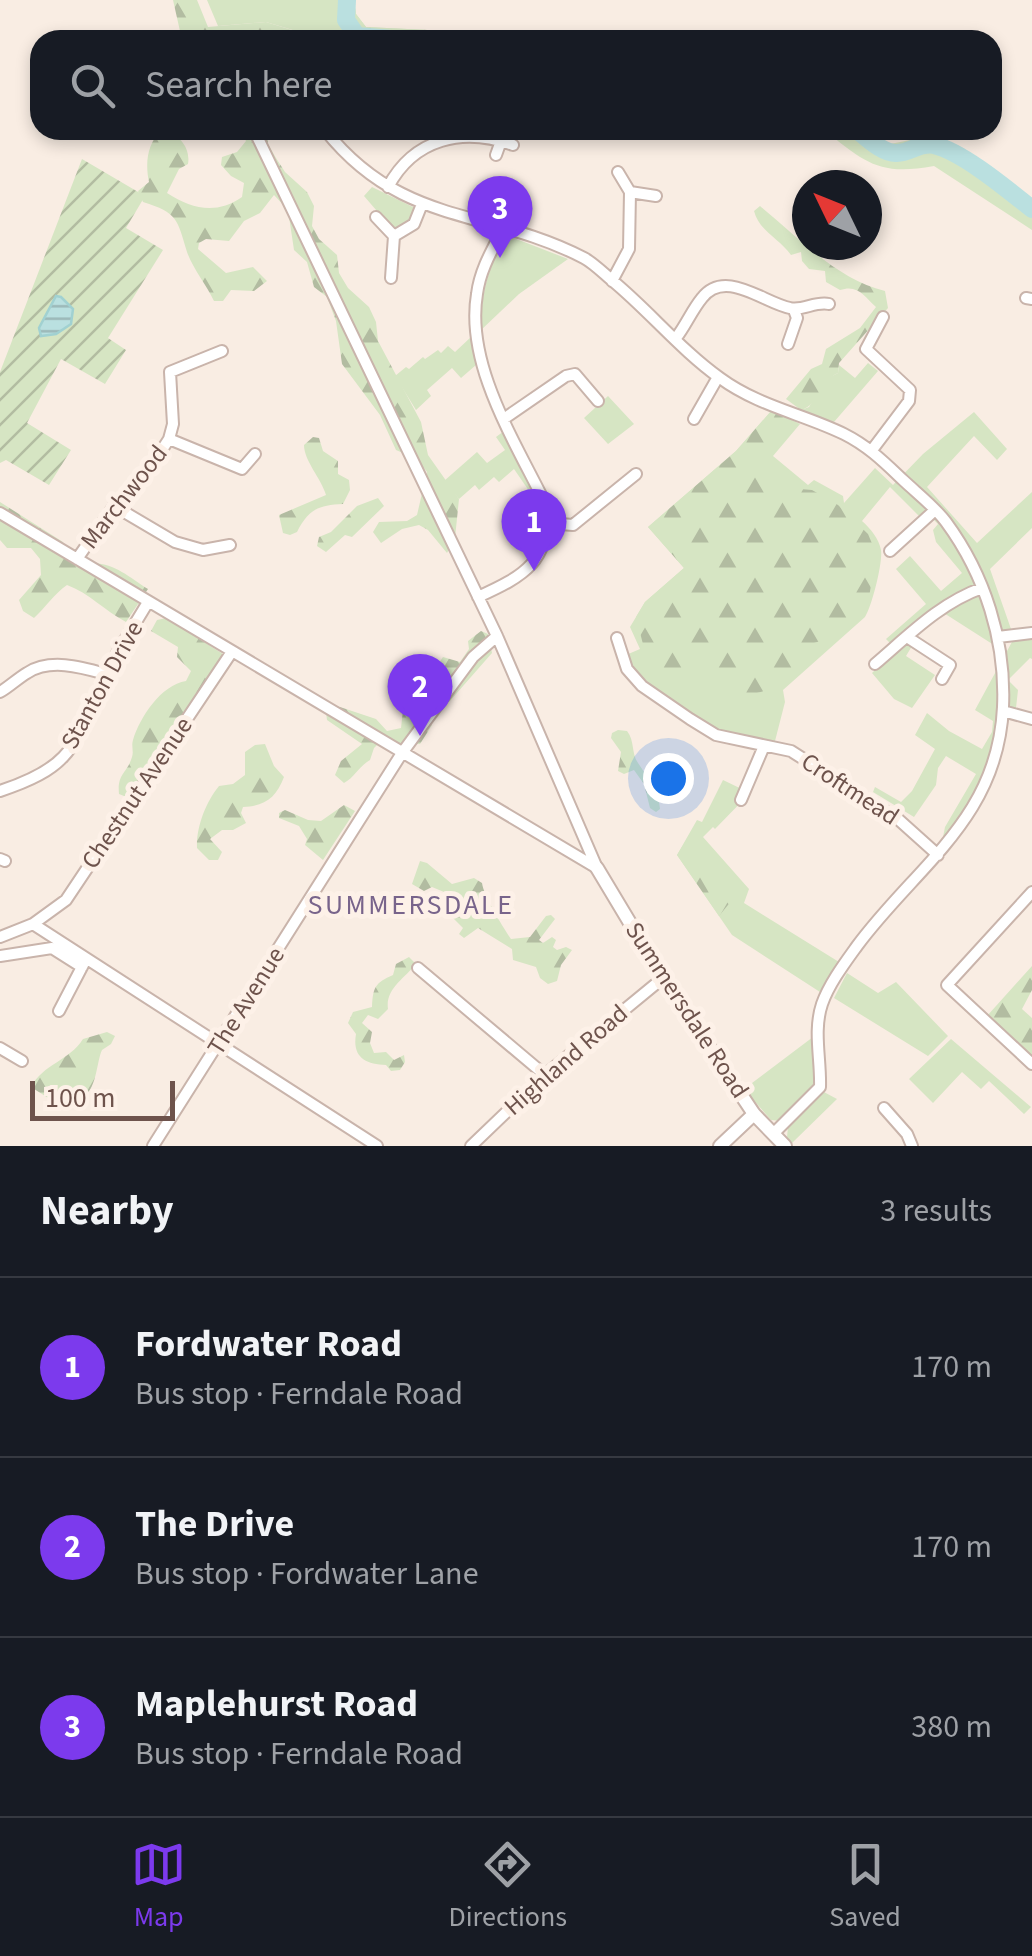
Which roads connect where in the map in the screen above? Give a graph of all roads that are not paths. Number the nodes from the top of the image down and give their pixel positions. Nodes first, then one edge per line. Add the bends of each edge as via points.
1 (259, 140) edge
2 (334, 140) edge
3 (442, 140) edge
4 (499, 140) edge
5 (496, 155) dead end
6 (618, 172) dead end
7 (388, 187) junction
8 (630, 192) junction
9 (656, 196) dead end
10 (422, 204) junction
11 (376, 217) dead end
12 (503, 229) junction
13 (394, 236) junction
14 (391, 278) dead end
15 (612, 280) junction
16 (829, 304) dead end
17 (794, 310) junction
18 (884, 317) dead end
19 (676, 338) junction
20 (788, 344) dead end
21 (222, 350) dead end
22 (718, 377) junction
23 (598, 401) dead end
24 (505, 418) junction
25 (694, 419) dead end
26 (169, 439) junction
27 (872, 450) junction
28 (255, 454) dead end
29 (636, 474) dead end
30 (114, 506) junction
31 (935, 510) junction
32 (0, 514) edge
33 (548, 523) junction
34 (230, 545) dead end
35 (890, 551) dead end
36 (77, 560) junction
37 (982, 588) junction
38 (478, 596) junction
39 (148, 602) junction
40 (1032, 633) edge
41 (497, 636) junction
42 (906, 637) junction
43 (617, 638) dead end
44 (998, 638) junction
45 (231, 653) junction
46 (875, 664) dead end
47 (106, 674) junction
48 (942, 679) dead end
49 (0, 692) edge
50 (1003, 711) junction
51 (1032, 719) edge
52 (764, 746) junction
53 (402, 754) junction
54 (0, 791) edge
55 (741, 800) dead end
56 (938, 856) junction
57 (596, 868) junction
58 (1032, 892) edge
59 (33, 924) junction
60 (0, 937) edge
61 (0, 956) edge
62 (84, 963) junction
63 (419, 973) dead end
64 (663, 978) junction
65 (59, 1011) dead end
66 (218, 1045) junction
67 (0, 1048) edge
68 (22, 1061) dead end
69 (1032, 1064) edge
70 (545, 1075) junction
71 (884, 1108) dead end
72 (754, 1114) junction
73 (773, 1134) junction
74 (153, 1146) edge
75 (377, 1146) edge
76 (471, 1146) edge
77 (720, 1146) edge
78 (785, 1146) edge
79 (912, 1146) edge

1 - 38 street
2 - 7 street
3 - 7 street via 398,167
4 - 5 street via 507,143
6 - 8 street
7 - 10 street
8 - 9 street
8 - 15 street via 629,249
10 - 12 street
10 - 13 street via 414,224
11 - 13 street
12 - 15 street via 586,259
12 - 24 street via 476,294 476,337
13 - 14 street
15 - 19 street
16 - 17 street
17 - 19 street via 736,287 714,288
17 - 20 street
18 - 27 street via 866,350 910,390 910,401
19 - 22 street
21 - 26 street, Marchwood via 170,372
22 - 25 street via 696,404
22 - 27 street
23 - 24 street via 575,374
24 - 33 street
26 - 28 street via 242,468
26 - 30 street, Marchwood
27 - 31 street
29 - 33 street via 573,526
30 - 34 street via 203,557
30 - 36 street, Marchwood
31 - 35 street
31 - 37 street
32 - 36 street
33 - 38 street via 542,552 530,568
36 - 39 street
37 - 42 street via 958,596
37 - 44 street
38 - 41 street
39 - 45 street
39 - 47 street, Stanton Drive
40 - 44 street
41 - 53 street, The Avenue via 473,657
41 - 57 street
42 - 46 street
42 - 48 street via 950,665
43 - 52 street, Croftmead via 642,686 716,735
44 - 50 street
45 - 53 street
45 - 59 street, Chestnut Avenue via 66,900
47 - 49 street via 75,665 41,666
47 - 54 street, Stanton Drive via 87,722 56,766
50 - 51 street
50 - 56 street via 974,807
52 - 55 street
52 - 56 street, Croftmead via 791,751 899,820
53 - 57 street
53 - 66 street, The Avenue
56 - 73 street via 843,966 819,1016 820,1087
57 - 64 street, Summersdale Road
58 - 69 street via 948,985
59 - 60 street, Chestnut Avenue
59 - 62 street
61 - 62 street via 52,948
62 - 65 street
62 - 66 street
63 - 70 street
64 - 70 street, Highland Road
64 - 72 street, Summersdale Road
66 - 74 street, The Avenue
66 - 75 street
67 - 68 street
70 - 76 street, Highland Road
71 - 79 street
72 - 73 street, Summersdale Road
72 - 77 street
73 - 78 street, Summersdale Road

